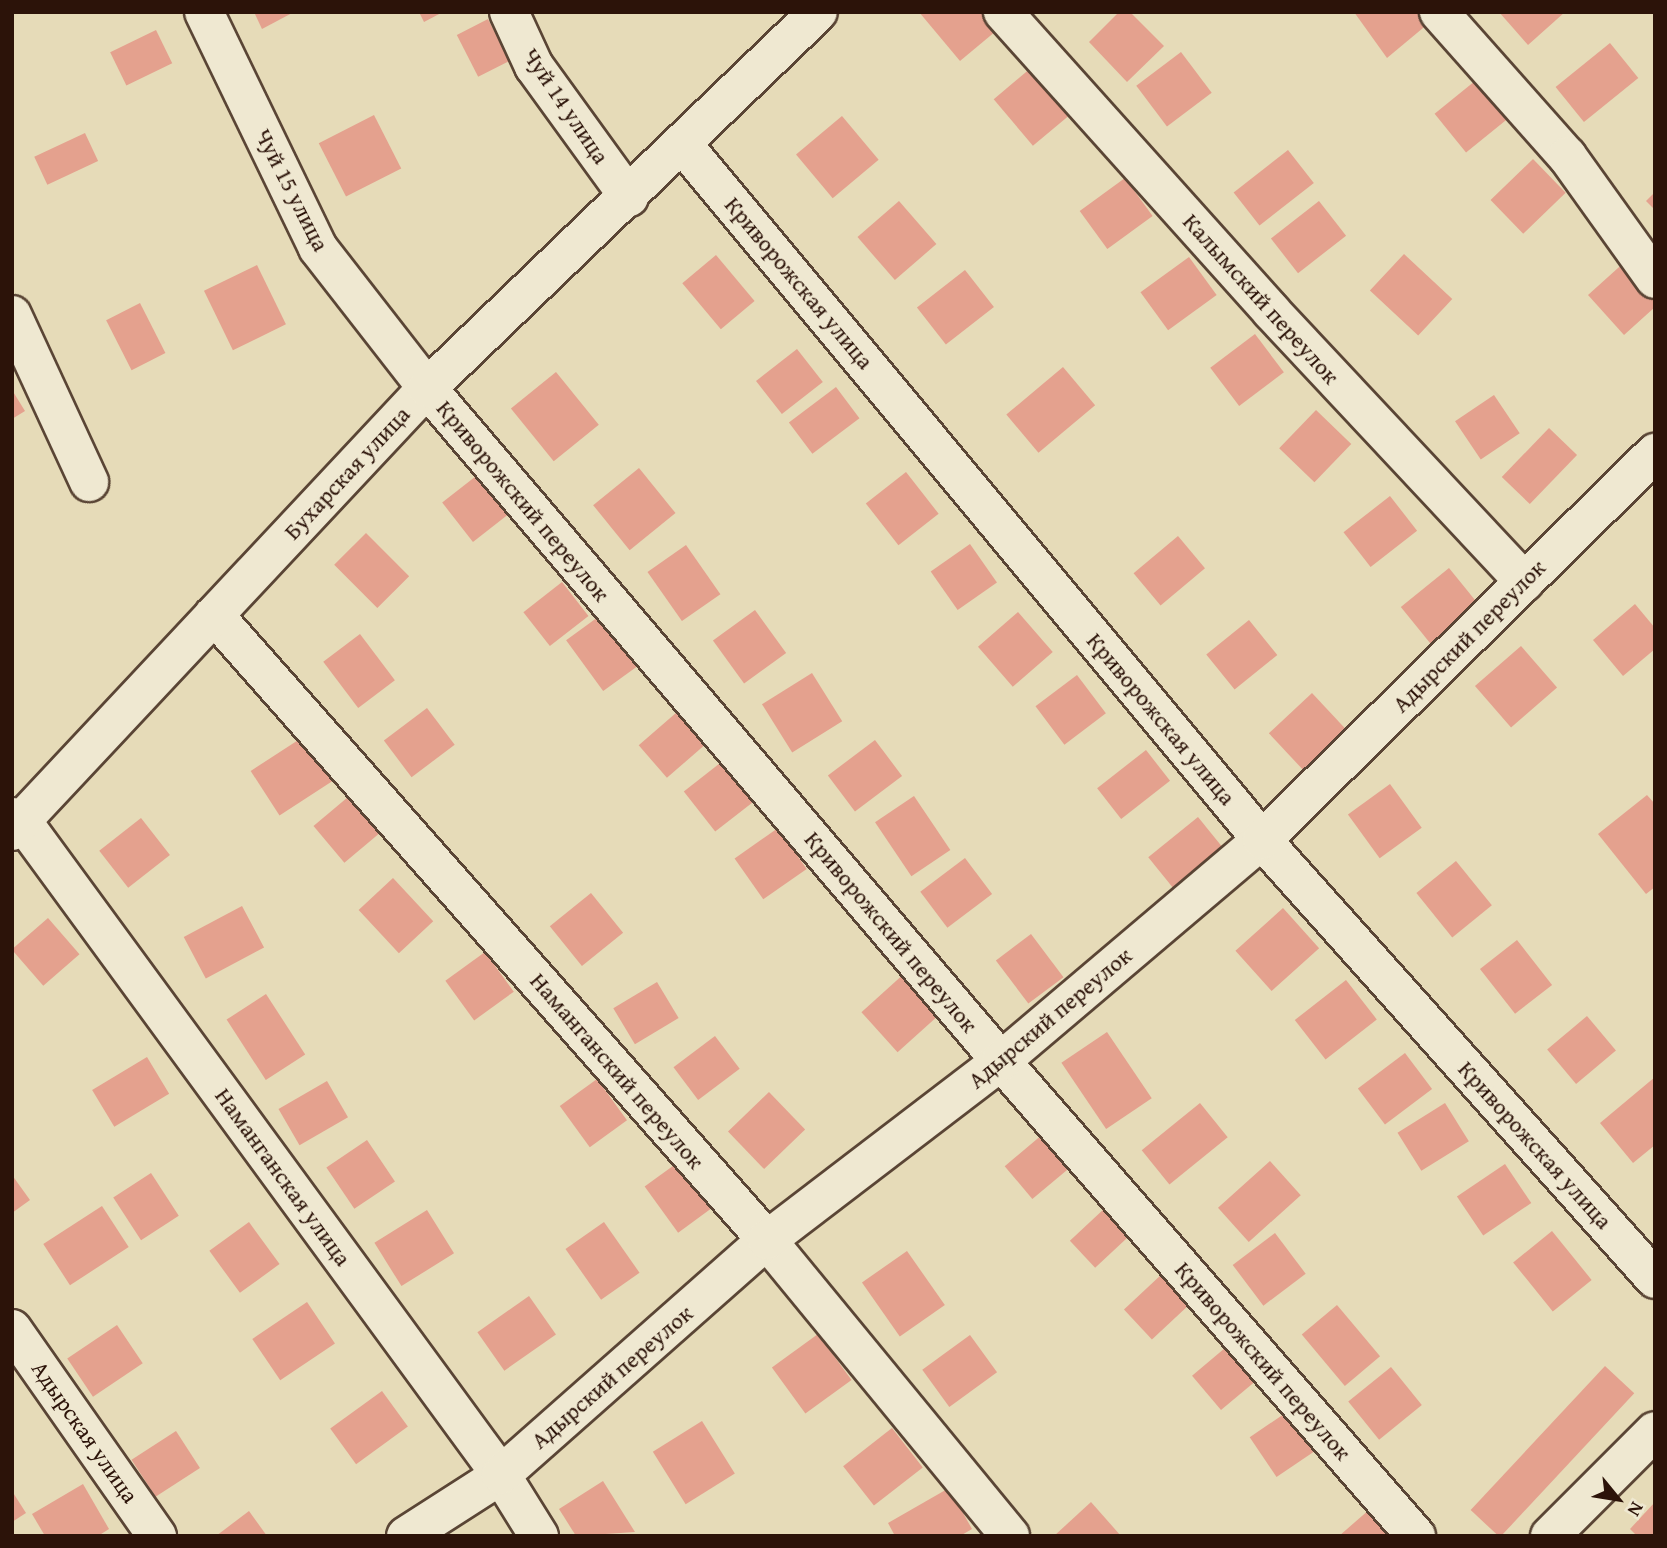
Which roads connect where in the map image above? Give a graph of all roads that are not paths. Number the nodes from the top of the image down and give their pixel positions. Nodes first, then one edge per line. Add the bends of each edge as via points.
1 (204, 12) edge
2 (509, 12) edge
3 (818, 12) edge
4 (1003, 12) edge
5 (1439, 12) edge
6 (684, 146) junction
7 (629, 197) junction
8 (1655, 279) edge
9 (12, 315) edge
10 (427, 388) junction
11 (1655, 453) edge
12 (89, 482) dead end
13 (1525, 582) junction
14 (214, 615) junction
15 (16, 823) edge
16 (1262, 840) junction
17 (1001, 1060) junction
18 (767, 1240) junction
19 (1655, 1279) edge
20 (12, 1329) edge
21 (1655, 1430) edge
22 (501, 1475) junction
23 (157, 1536) edge
24 (406, 1536) edge
25 (539, 1536) edge
26 (1010, 1536) edge
27 (1416, 1536) edge
28 (1550, 1536) edge

1 - 10 street, Чуй 15 улица via 317,248
2 - 7 street, Чуй 14 улица via 534,66
3 - 6 street, Бухарская улица
4 - 13 street, Калымский переулок via 1270,311
5 - 8 street via 1567,156
6 - 7 street, Бухарская улица
6 - 16 street, Криворожская улица
7 - 10 street, Бухарская улица
9 - 12 street
10 - 14 street, Бухарская улица
10 - 17 street, Криворожский переулок
11 - 13 street, Адырский переулок
13 - 16 street, Адырский переулок
14 - 15 street, Бухарская улица
14 - 18 street, Наманганский переулок
15 - 22 street, Наманганская улица
16 - 17 street, Адырский переулок
16 - 19 street, Криворожская улица
17 - 18 street, Адырский переулок
17 - 27 street, Криворожский переулок
18 - 22 street, Адырский переулок
18 - 26 street, Наманганский переулок
20 - 23 street, Адырская улица
21 - 28 street
22 - 24 street, Адырский переулок
22 - 25 street, Наманганская улица

